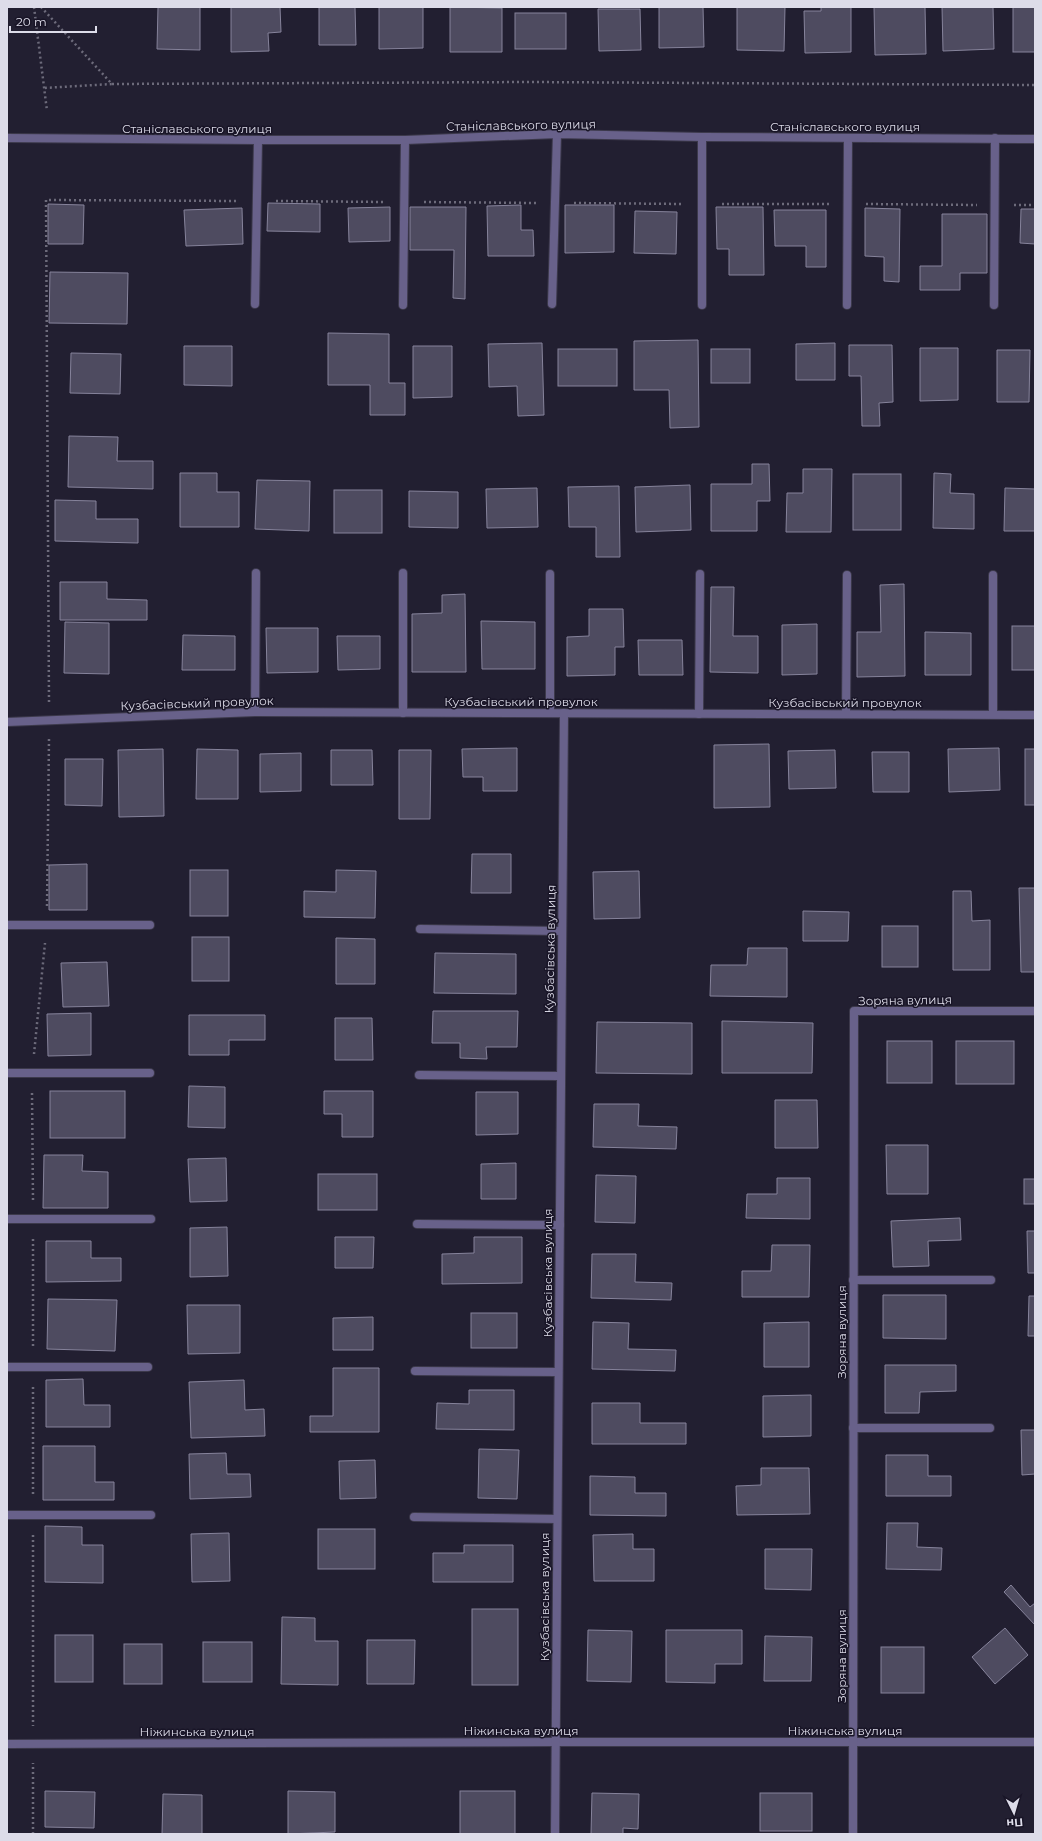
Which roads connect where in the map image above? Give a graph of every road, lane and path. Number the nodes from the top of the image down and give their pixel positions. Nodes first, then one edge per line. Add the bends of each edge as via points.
1 (34, 7) edge
2 (41, 7) edge
3 (112, 84) junction
4 (1035, 85) edge
5 (44, 88) junction
6 (47, 111) dead end
7 (557, 134) junction
8 (702, 137) junction
9 (7, 138) edge
10 (848, 138) junction
11 (995, 138) junction
12 (1035, 139) edge
13 (258, 140) junction
14 (405, 140) junction
15 (46, 200) dead end
16 (255, 304) dead end
17 (403, 304) dead end
18 (552, 304) dead end
19 (702, 305) dead end
20 (847, 305) dead end
21 (994, 305) dead end
22 (256, 573) dead end
23 (403, 573) dead end
24 (550, 574) dead end
25 (700, 574) dead end
26 (847, 574) dead end
27 (993, 575) dead end
28 (255, 712) junction
29 (403, 713) junction
30 (550, 713) junction
31 (564, 713) junction
32 (699, 714) junction
33 (846, 714) junction
34 (993, 714) junction
35 (1035, 715) edge
36 (49, 720) junction
37 (7, 722) edge
38 (7, 925) edge
39 (47, 925) junction
40 (150, 925) dead end
41 (420, 929) dead end
42 (562, 931) junction
43 (1035, 1011) edge
44 (7, 1073) edge
45 (32, 1073) junction
46 (150, 1073) dead end
47 (418, 1074) dead end
48 (561, 1076) junction
49 (7, 1219) edge
50 (33, 1219) junction
51 (151, 1219) dead end
52 (417, 1224) dead end
53 (560, 1225) junction
54 (853, 1280) junction
55 (991, 1280) dead end
56 (33, 1366) junction
57 (7, 1367) edge
58 (148, 1367) dead end
59 (416, 1371) dead end
60 (558, 1372) junction
61 (853, 1428) junction
62 (990, 1428) dead end
63 (7, 1515) edge
64 (34, 1515) junction
65 (151, 1515) dead end
66 (414, 1517) dead end
67 (557, 1519) junction
68 (555, 1742) junction
69 (853, 1742) junction
70 (1035, 1742) edge
71 (7, 1744) edge
72 (34, 1744) junction
73 (33, 1834) edge
74 (555, 1834) edge
75 (853, 1834) edge

1 - 5 path
2 - 3 path
3 - 4 path via 546,82
3 - 5 path
5 - 6 path
7 - 8 street, Станіславського вулиця
7 - 14 street, Станіславського вулиця
7 - 18 street
8 - 10 street, Станіславського вулиця
8 - 19 street
9 - 13 street, Станіславського вулиця
10 - 11 street, Станіславського вулиця
10 - 20 street
11 - 12 street, Станіславського вулиця
11 - 21 street
13 - 14 street, Станіславського вулиця
13 - 16 street
14 - 17 street
15 - 36 path
22 - 28 street
23 - 29 street
24 - 30 street
25 - 32 street
26 - 33 street
27 - 34 street
28 - 29 street, Кузбасівський провулок
28 - 36 street, Кузбасівський провулок
29 - 30 street, Кузбасівський провулок
30 - 31 street, Кузбасівський провулок
31 - 32 street, Кузбасівський провулок
31 - 42 street, Кузбасівська вулиця
32 - 33 street, Кузбасівський провулок
33 - 34 street, Кузбасівський провулок
34 - 35 street, Кузбасівський провулок
36 - 37 street, Кузбасівський провулок
36 - 39 path
38 - 39 street
39 - 40 street
39 - 45 path
41 - 42 street
42 - 48 street, Кузбасівська вулиця
43 - 54 street, Зоряна вулиця via 854,1011
44 - 45 street
45 - 46 street
45 - 50 path
47 - 48 street
48 - 53 street, Кузбасівська вулиця
49 - 50 street
50 - 51 street
50 - 56 path
52 - 53 street
53 - 60 street, Кузбасівська вулиця
54 - 55 street
54 - 61 street, Зоряна вулиця
56 - 57 street
56 - 58 street
56 - 64 path
59 - 60 street
60 - 67 street, Кузбасівська вулиця
61 - 62 street
61 - 69 street, Зоряна вулиця
63 - 64 street
64 - 65 street
64 - 72 path
66 - 67 street
67 - 68 street, Кузбасівська вулиця
68 - 69 street, Ніжинська вулиця
68 - 72 street, Ніжинська вулиця
68 - 74 street, Кузбасівська вулиця
69 - 70 street, Ніжинська вулиця
69 - 75 street, Зоряна вулиця
71 - 72 street, Ніжинська вулиця
72 - 73 path

